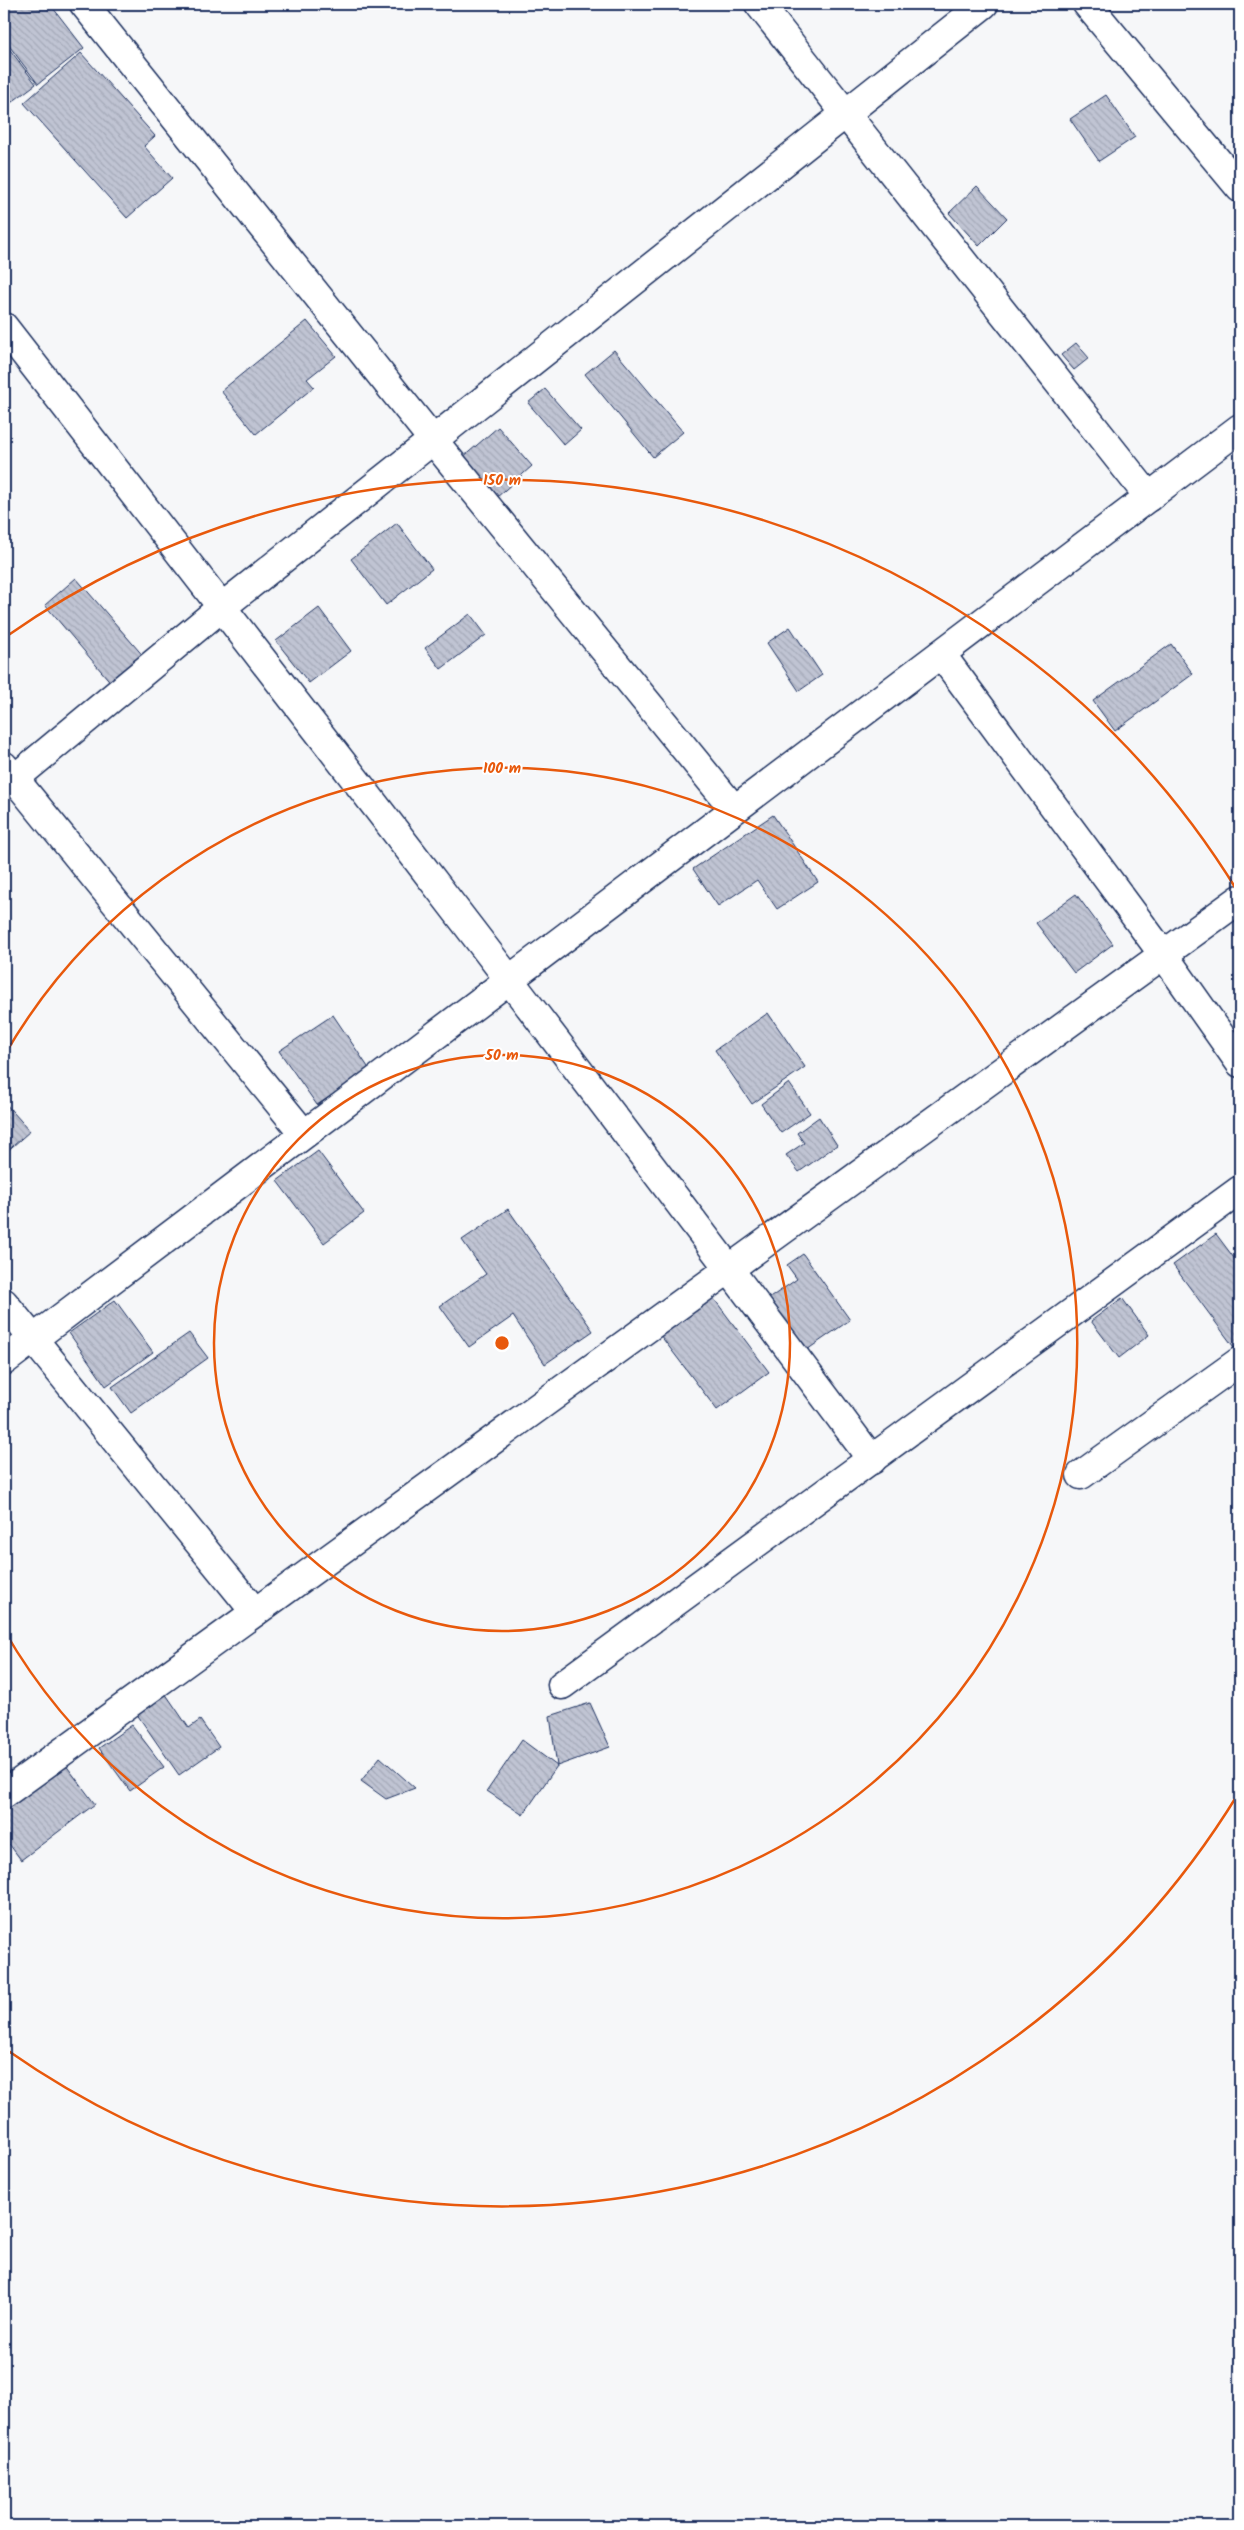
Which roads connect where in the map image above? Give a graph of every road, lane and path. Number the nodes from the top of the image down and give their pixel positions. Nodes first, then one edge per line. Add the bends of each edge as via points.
1 (84, 4) edge
2 (759, 4) edge
3 (984, 4) edge
4 (1088, 4) edge
5 (845, 114) junction
6 (1240, 188) edge
7 (4, 327) edge
8 (1240, 428) edge
9 (433, 440) junction
10 (1149, 497) junction
11 (222, 607) junction
12 (941, 654) junction
13 (9, 772) edge
14 (734, 809) junction
15 (1240, 899) edge
16 (1163, 954) junction
17 (508, 980) junction
18 (1240, 1063) edge
19 (304, 1134) junction
20 (1240, 1190) edge
21 (730, 1268) junction
22 (4, 1303) edge
23 (33, 1339) junction
24 (4, 1360) edge
25 (1240, 1361) edge
26 (872, 1460) junction
27 (1082, 1475) dead end
28 (255, 1612) junction
29 (562, 1685) dead end
30 (4, 1794) edge

1 - 9 street
2 - 5 street
3 - 5 street
4 - 6 street
5 - 9 street
5 - 10 street
7 - 11 street
8 - 10 street
9 - 11 street
9 - 14 street
10 - 12 street
11 - 13 street
11 - 17 street
12 - 14 street
12 - 16 street
13 - 19 street
14 - 17 street
15 - 16 street
16 - 18 street
16 - 21 street
17 - 19 street
17 - 21 street
19 - 23 street
20 - 26 street
21 - 26 street
21 - 28 street
22 - 23 street
23 - 24 street
23 - 28 street
25 - 27 street
26 - 29 street
28 - 30 street

